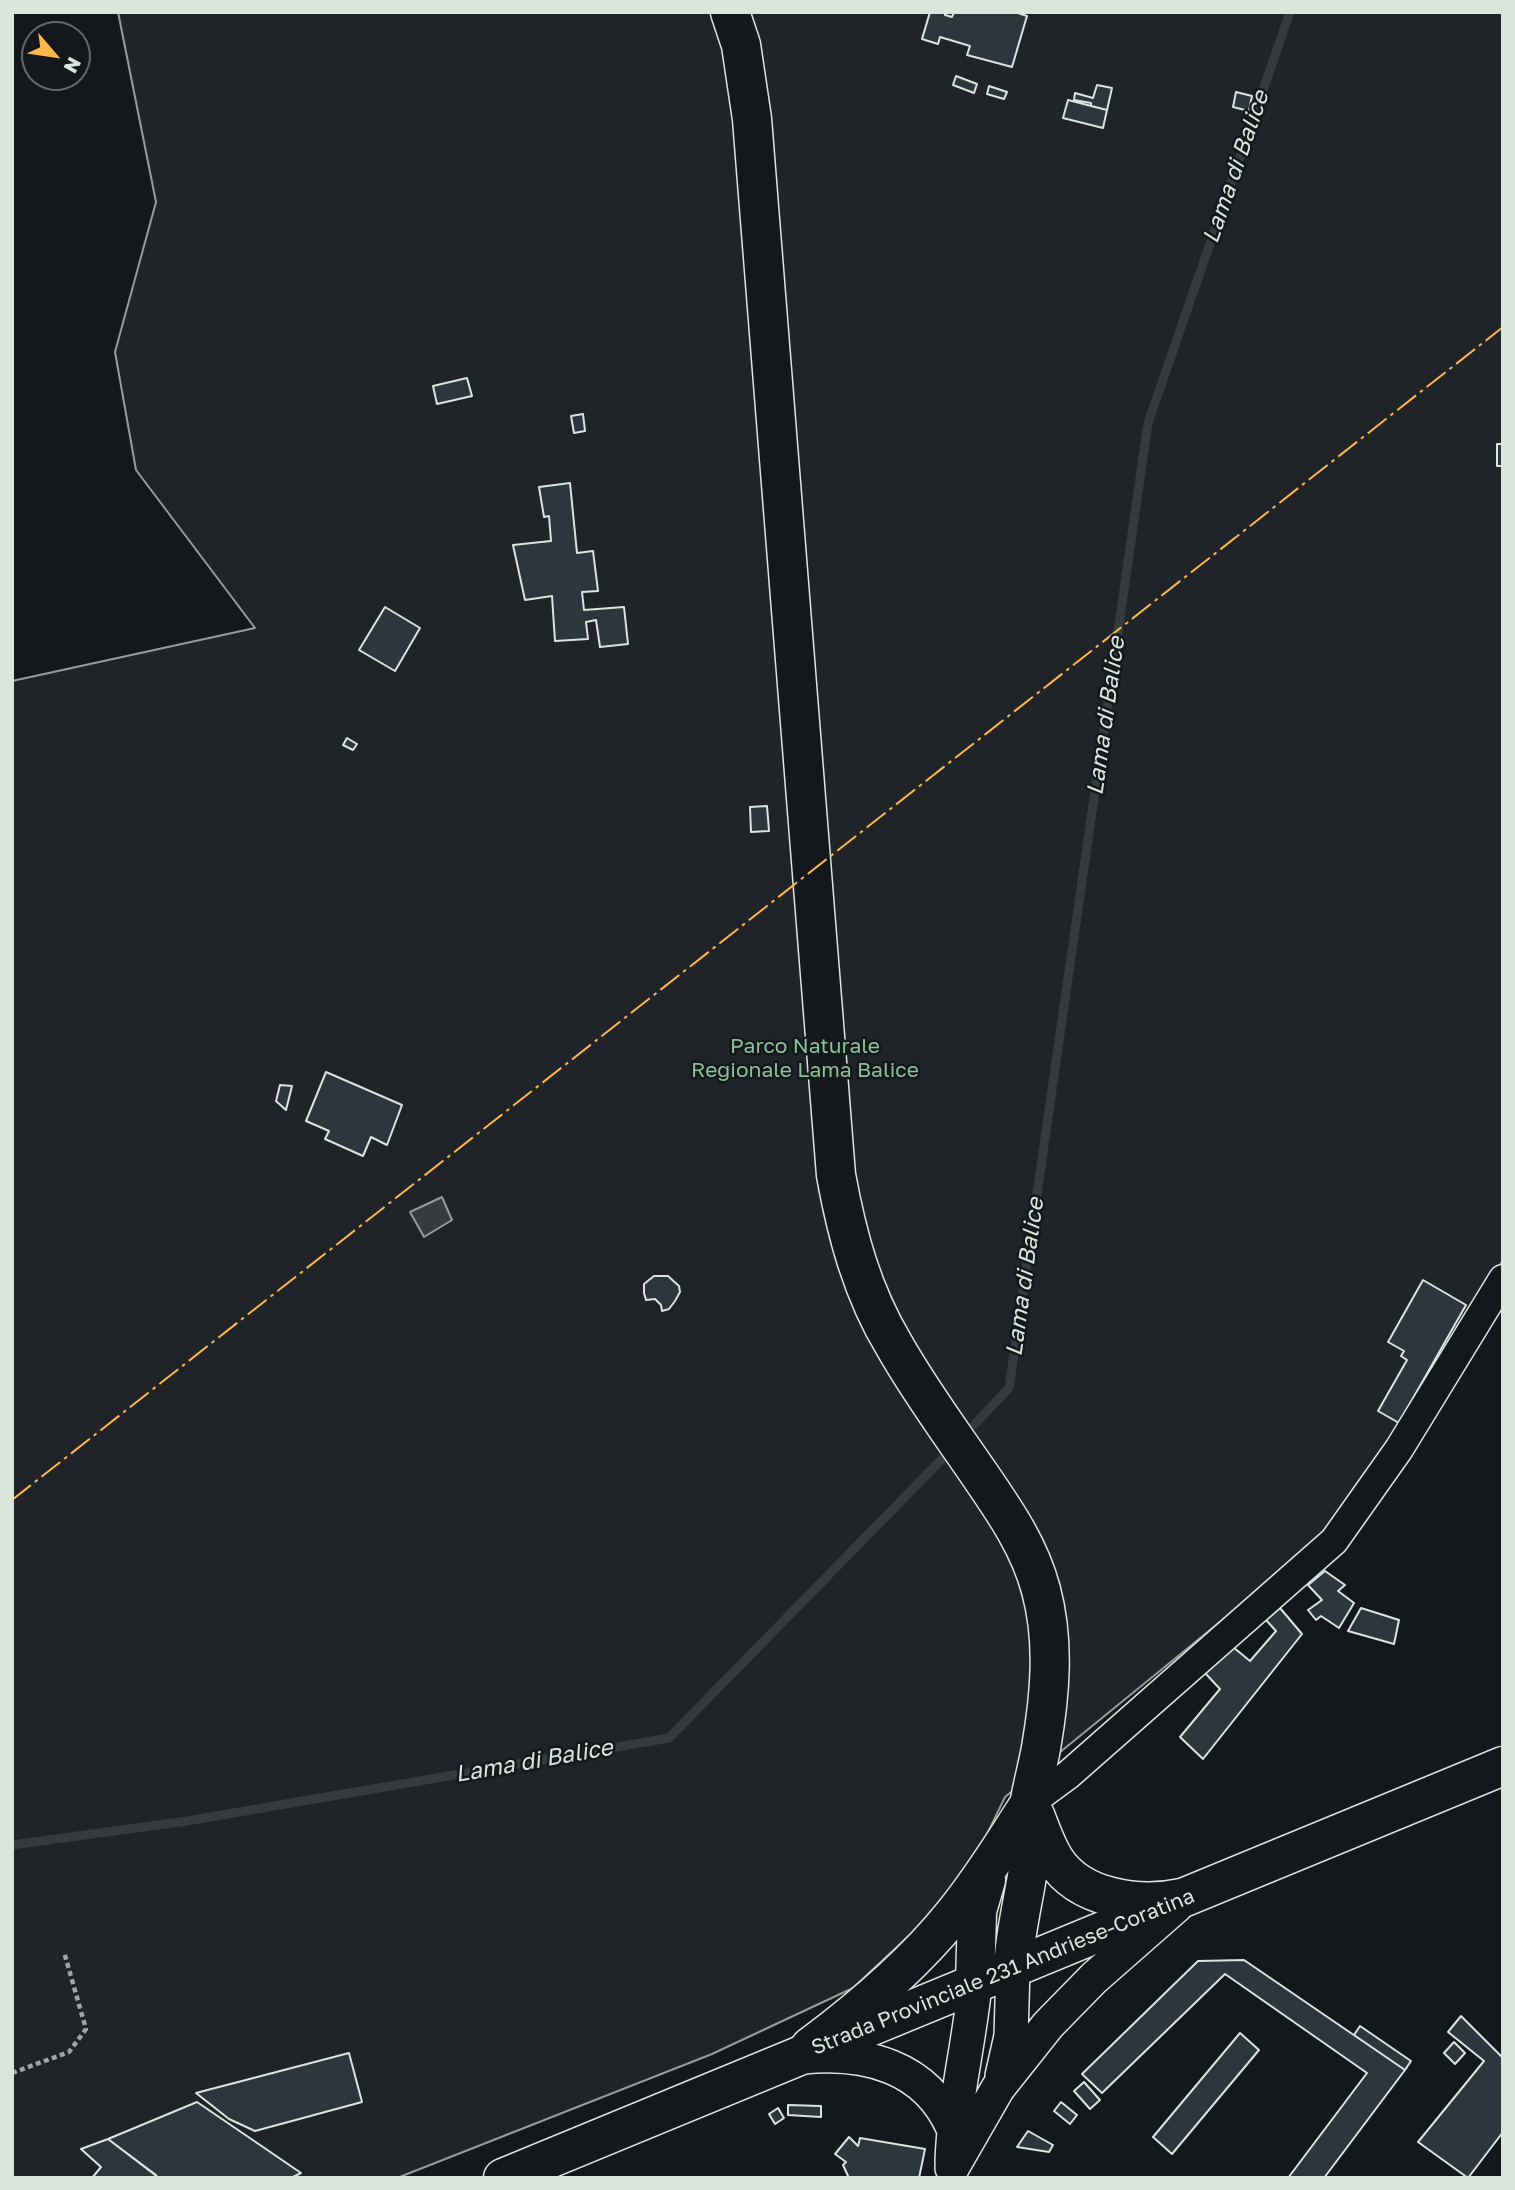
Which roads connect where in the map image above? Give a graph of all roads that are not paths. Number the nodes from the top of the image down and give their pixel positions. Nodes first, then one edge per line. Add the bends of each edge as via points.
1 (730, 12) edge
2 (1503, 1279) edge
3 (1503, 1766) edge
4 (1030, 1803) junction
5 (994, 1858) junction
6 (1187, 1896) junction
7 (1013, 1968) junction
8 (975, 1985) junction
9 (797, 2057) junction
10 (998, 2088) junction
11 (953, 2128) junction
12 (951, 2173) edge
13 (503, 2178) edge

1 - 4 main road via 741,46 751,119 836,1175 855,1261 881,1322 1009,1518 1038,1579 1048,1622 1050,1659 1042,1744
2 - 4 street via 1399,1449 1334,1541 1068,1775
3 - 6 main road, Strada Provinciale 231 Andriese-Coratina
4 - 5 main road
4 - 6 main road via 1056,1862 1084,1885 1139,1902
4 - 7 main road via 1031,1846
5 - 8 main road via 978,1911
5 - 9 main road via 920,1952
6 - 7 main road, Strada Provinciale 231 Andriese-Coratina
6 - 10 street via 1065,2006
7 - 8 main road, Strada Provinciale 231 Andriese-Coratina
7 - 10 street via 1011,2035
8 - 9 main road, Strada Provinciale 231 Andriese-Coratina
8 - 11 street
9 - 11 street via 852,2057 895,2067 932,2094 946,2110
9 - 13 main road, Strada Provinciale 231 Andriese-Coratina
10 - 12 street
11 - 12 street

